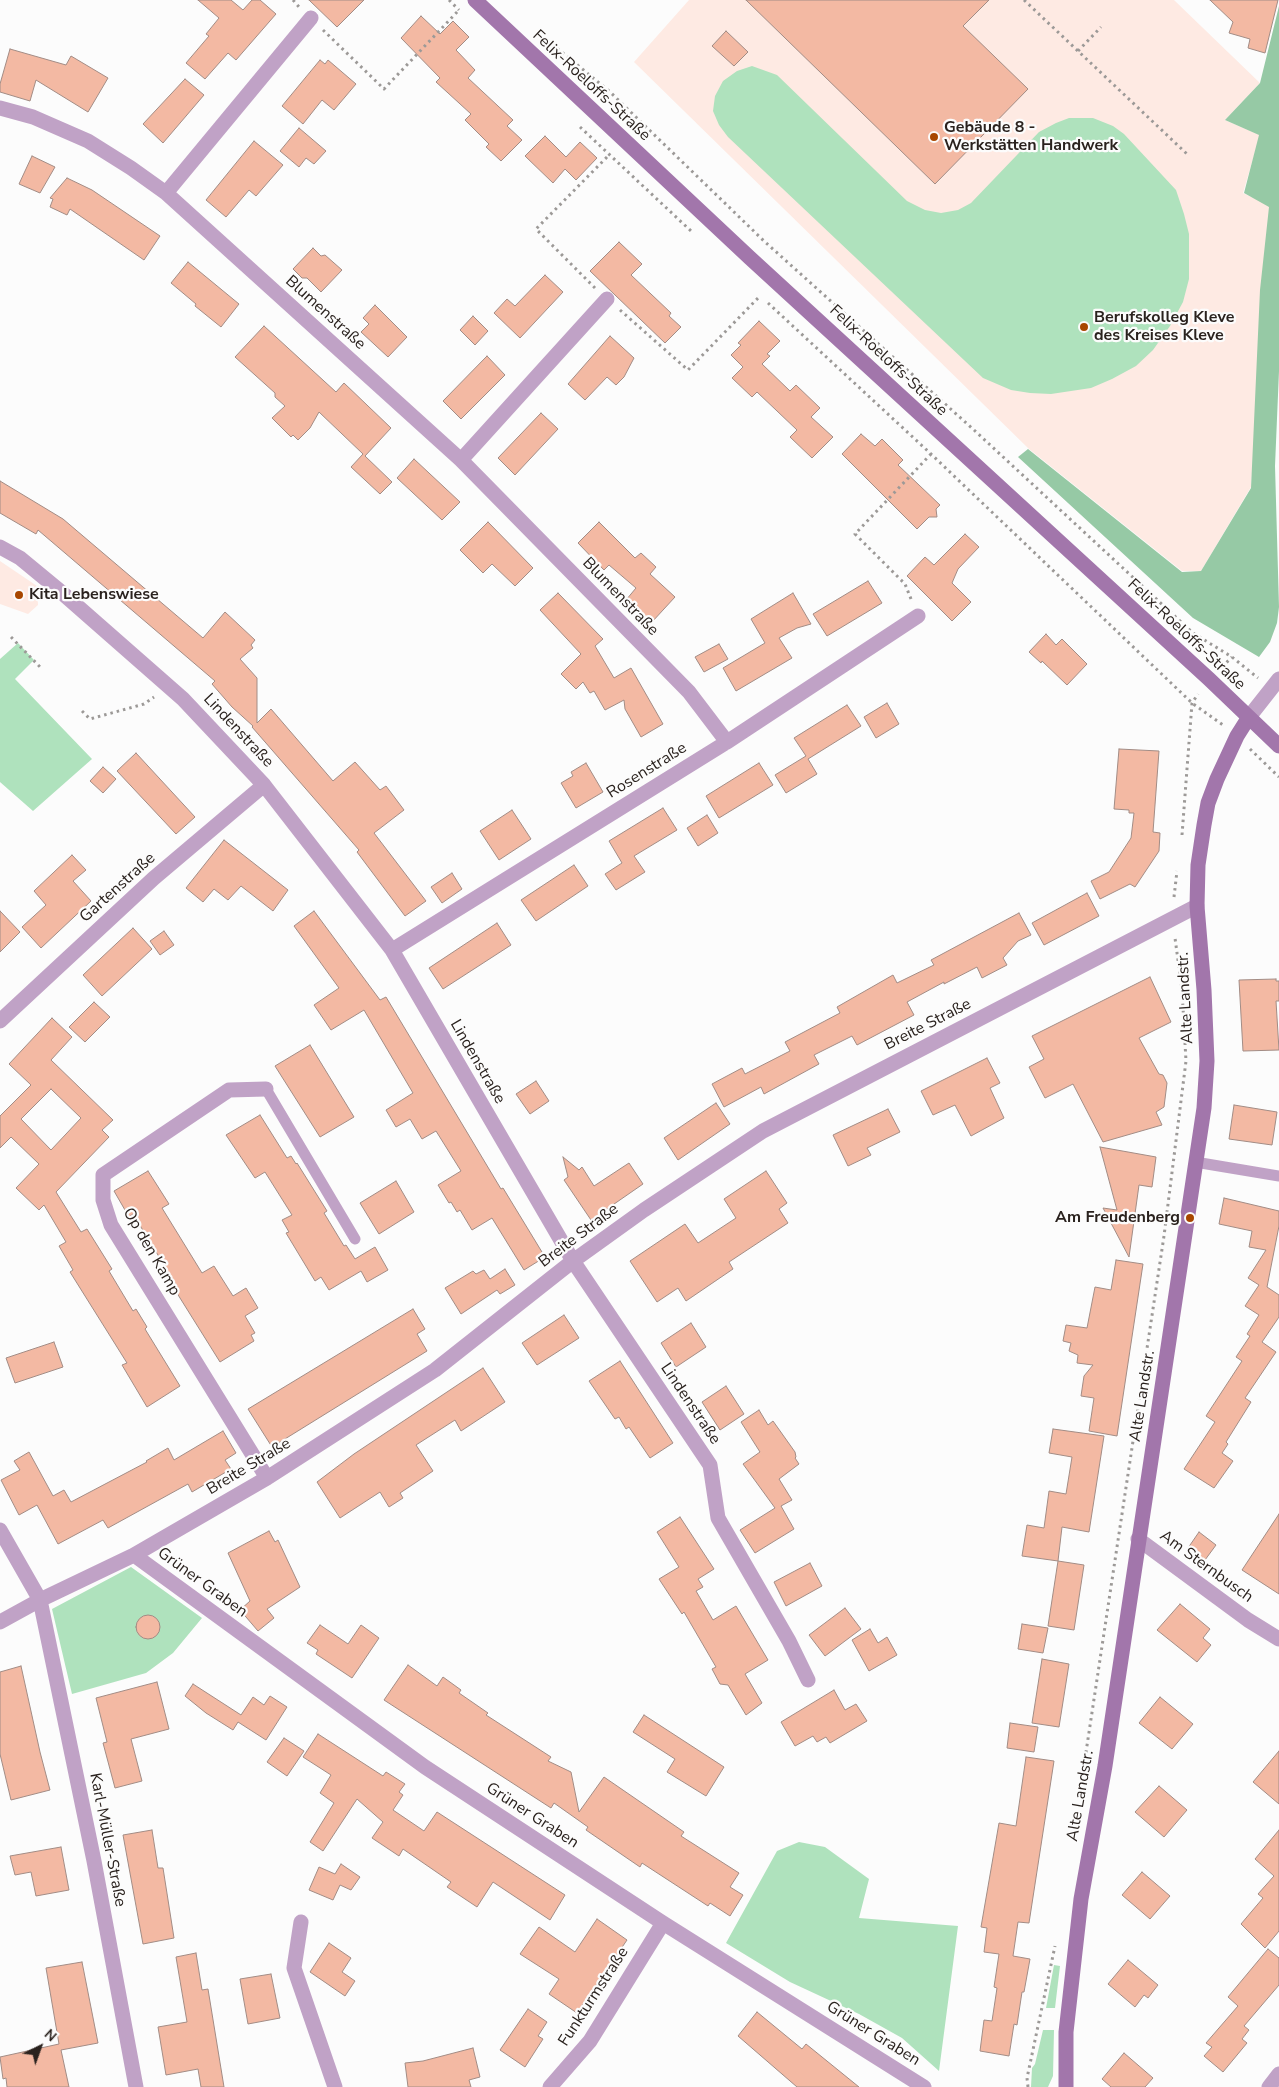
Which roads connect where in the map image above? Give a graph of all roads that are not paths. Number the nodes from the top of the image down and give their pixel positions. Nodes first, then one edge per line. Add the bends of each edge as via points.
1 (475, 0) edge
2 (311, 18) road end
3 (0, 108) edge
4 (166, 193) junction
5 (607, 299) road end
6 (461, 460) junction
7 (0, 547) edge
8 (918, 616) road end
9 (1276, 684) edge
10 (1249, 717) junction
11 (727, 742) junction
12 (1279, 746) edge
13 (264, 785) junction
14 (1197, 906) junction
15 (392, 950) junction
16 (0, 1021) edge
17 (266, 1089) joint
18 (1195, 1162) junction
19 (1279, 1176) edge
20 (355, 1239) dead end
21 (574, 1261) junction
22 (268, 1478) junction
23 (0, 1530) edge
24 (1138, 1539) junction
25 (134, 1555) junction
26 (40, 1600) junction
27 (0, 1622) edge
28 (1279, 1639) edge
29 (808, 1680) dead end
30 (301, 1922) dead end
31 (663, 1923) junction
32 (1279, 2074) edge
33 (136, 2087) edge
34 (335, 2087) edge
35 (550, 2087) edge
36 (924, 2087) edge
37 (1066, 2087) edge
38 (1270, 2087) edge

1 - 10 street, Felix-Roeloffs-Straße
2 - 4 street
3 - 4 street, Blumenstraße via 33,117 88,141
4 - 6 street, Blumenstraße
5 - 6 street
6 - 11 street, Blumenstraße via 688,692
7 - 13 street, Lindenstraße via 20,558 183,699
8 - 11 street, Rosenstraße
9 - 10 street
10 - 12 street, Felix-Roeloffs-Straße
10 - 14 street, Alte Landstr. via 1237,736 1208,803 1198,865
11 - 15 street, Rosenstraße
13 - 15 street, Lindenstraße
13 - 16 street, Gartenstraße via 154,878
14 - 18 street, Alte Landstr. via 1206,1061 1204,1108
14 - 21 street, Breite Straße via 763,1131
15 - 21 street, Lindenstraße
17 - 20 lane
17 - 22 street, Op den Kamp via 229,1090 104,1175 103,1200 111,1225
18 - 19 lane
18 - 24 street, Alte Landstr.
21 - 22 street, Breite Straße via 435,1370
21 - 29 street, Lindenstraße via 710,1465 718,1518
22 - 25 street, Breite Straße
23 - 26 street, Karl-Müller-Straße
24 - 28 street, Am Sternbusch
24 - 37 street, Alte Landstr. via 1105,1766 1081,1899 1066,2032
25 - 26 street, Breite Straße
25 - 31 street, Grüner Graben via 425,1767
26 - 27 street, Breite Straße
26 - 33 street, Karl-Müller-Straße via 94,1861
30 - 34 street via 294,1968
31 - 35 street, Funkturmstraße via 590,2042
31 - 36 street, Grüner Graben
32 - 38 street

